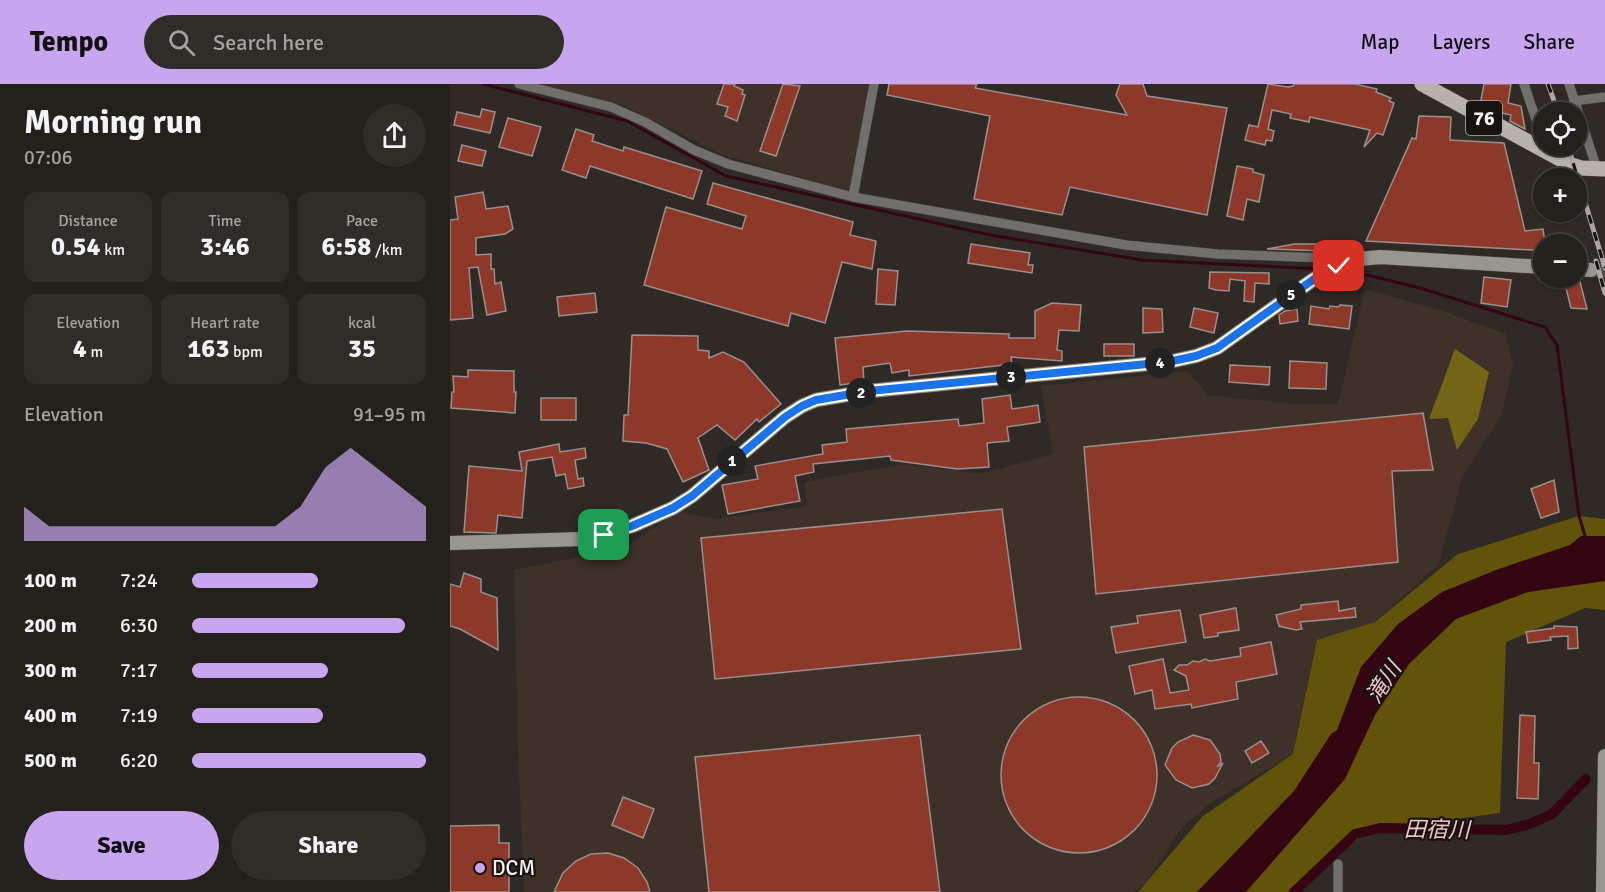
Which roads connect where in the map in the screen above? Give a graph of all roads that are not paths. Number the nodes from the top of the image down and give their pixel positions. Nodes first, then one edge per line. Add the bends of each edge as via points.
1 (519, 84) edge
2 (874, 84) edge
3 (1422, 84) edge
4 (1524, 84) edge
5 (1569, 84) edge
6 (1605, 97) edge
7 (1574, 101) junction
8 (1533, 111) edge
9 (1533, 141) edge
10 (1558, 156) edge
11 (1601, 169) edge
12 (853, 197) junction
13 (1360, 259) junction
14 (1533, 266) edge
15 (1587, 270) edge
16 (1591, 270) tunnel mouth
17 (450, 543) edge
18 (1605, 756) edge
19 (1338, 864) dead end
20 (1338, 892) edge
21 (1603, 892) edge

1 - 12 street via 611,107 728,164
2 - 12 street
3 - 9 main road, 76
4 - 8 street
5 - 7 street
6 - 7 street
7 - 11 street
10 - 11 main road, 76 via 1571,165
12 - 13 street via 1126,245 1218,254
13 - 14 main road
13 - 17 main road via 1314,279 1217,348 1196,356 816,400 785,417 692,496 632,526 582,540
15 - 16 main road
18 - 21 main road
19 - 20 street

